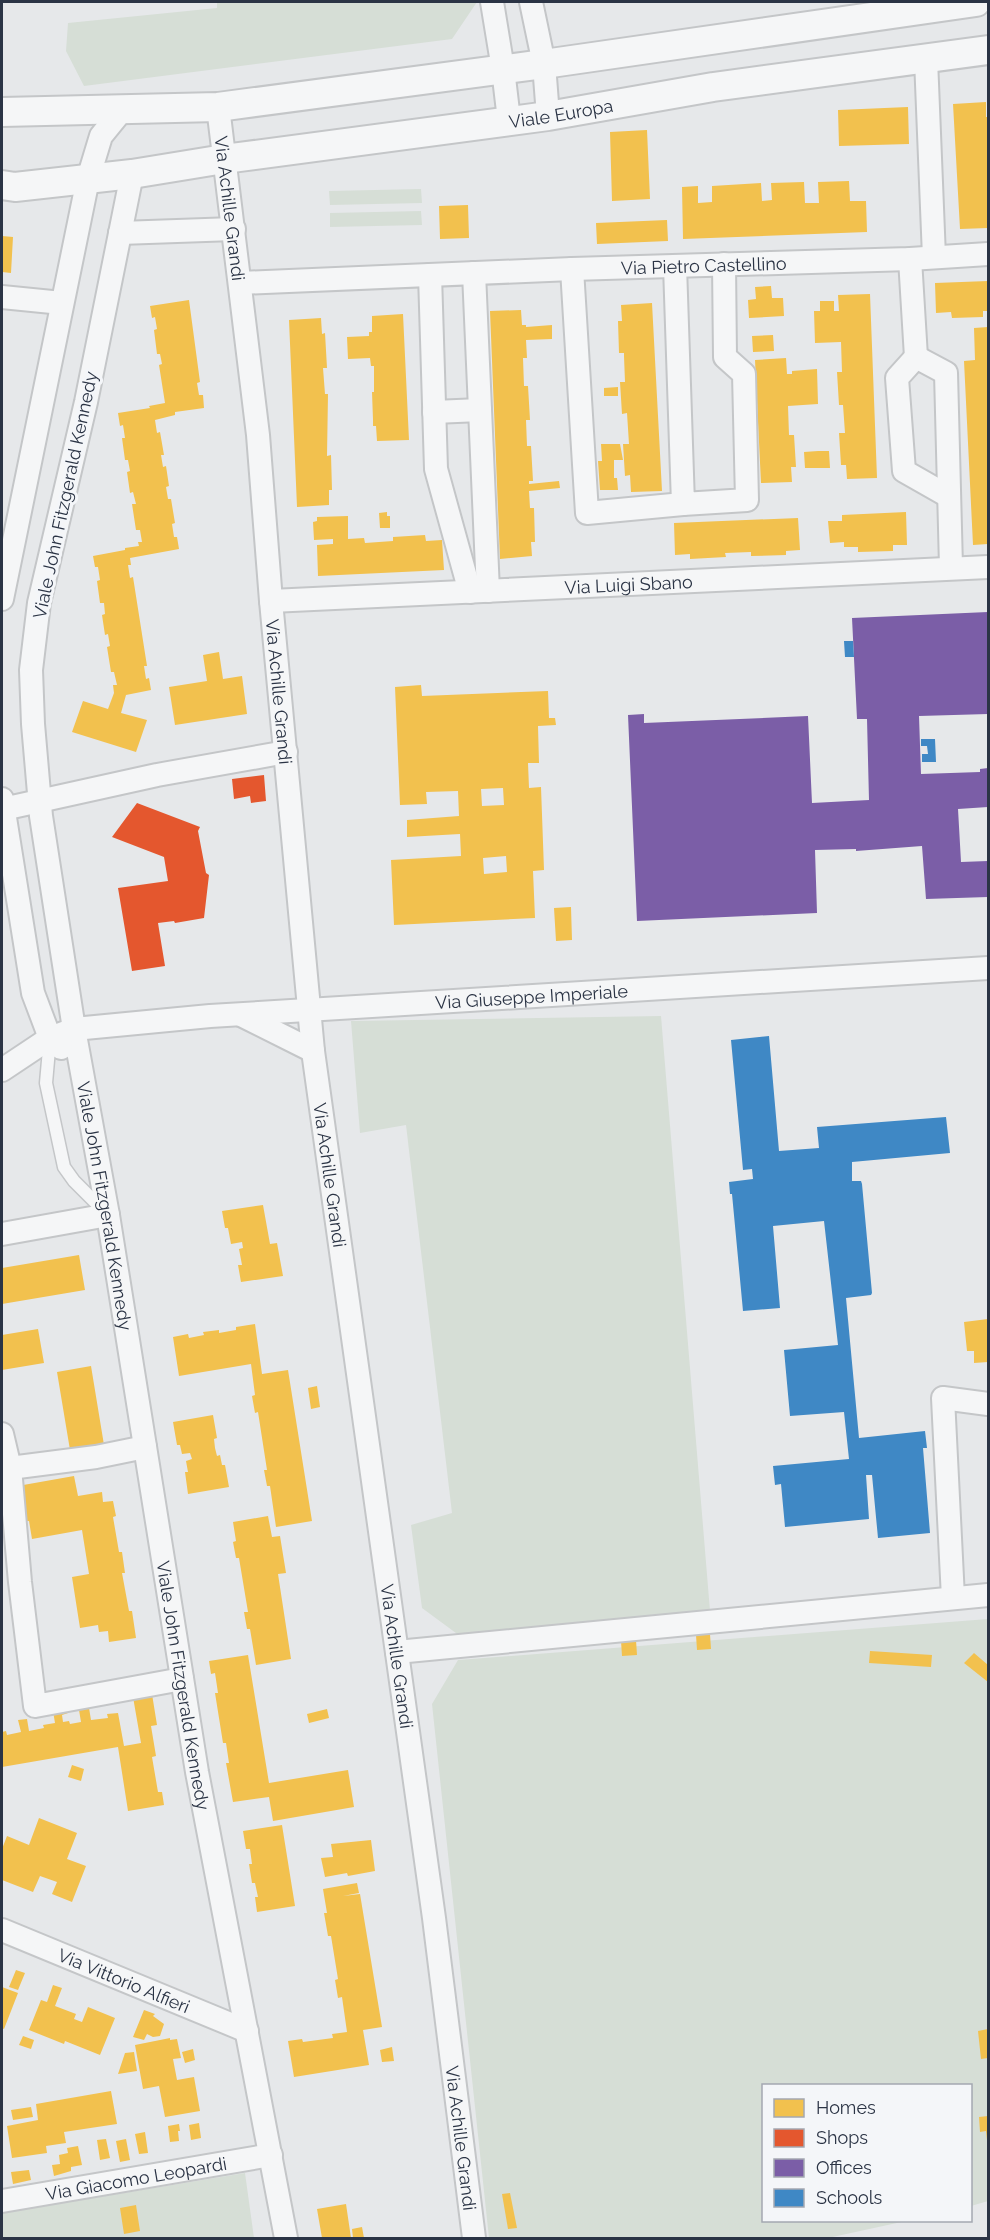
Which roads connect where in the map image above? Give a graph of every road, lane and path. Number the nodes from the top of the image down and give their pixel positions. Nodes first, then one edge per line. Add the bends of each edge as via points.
1 (492, 2) edge
2 (531, 2) edge
3 (976, 2) edge
4 (988, 50) edge
5 (926, 59) junction
6 (544, 64) junction
7 (503, 69) junction
8 (218, 107) junction
9 (123, 109) junction
10 (2, 112) edge
11 (548, 116) junction
12 (509, 120) junction
13 (224, 159) junction
14 (132, 174) junction
15 (88, 179) junction
16 (2, 185) edge
17 (234, 229) junction
18 (120, 233) junction
19 (988, 254) edge
20 (934, 257) junction
21 (910, 259) junction
22 (724, 264) junction
23 (675, 266) junction
24 (572, 269) junction
25 (474, 273) junction
26 (430, 275) junction
27 (240, 283) junction
28 (2, 297) edge
29 (62, 303) junction
30 (916, 357) junction
31 (480, 410) junction
32 (434, 412) junction
33 (948, 496) junction
34 (683, 504) junction
35 (951, 567) junction
36 (988, 567) edge
37 (479, 592) junction
38 (2, 599) edge
39 (271, 601) junction
40 (285, 752) junction
41 (40, 800) junction
42 (2, 804) edge
43 (988, 968) edge
44 (311, 1010) junction
45 (240, 1014) junction
46 (74, 1029) junction
47 (50, 1038) junction
48 (313, 1050) junction
49 (82, 1068) junction
50 (2, 1070) edge
51 (108, 1215) junction
52 (2, 1234) edge
53 (988, 1404) edge
54 (2, 1434) edge
55 (145, 1447) junction
56 (10, 1468) junction
57 (988, 1595) edge
58 (953, 1598) junction
59 (397, 1652) junction
60 (182, 1679) junction
61 (2, 1930) edge
62 (247, 2031) junction
63 (271, 2155) junction
64 (2, 2201) edge
65 (286, 2238) edge
66 (474, 2238) edge

1 - 7 street
2 - 6 street
3 - 6 street
4 - 5 street, Viale Europa
5 - 11 street, Viale Europa via 713,87
5 - 20 street
6 - 7 street
6 - 11 street
7 - 8 street
7 - 12 street
8 - 9 street
8 - 13 street, Via Achille Grandi
9 - 10 street
9 - 15 street via 101,136
11 - 12 street, Viale Europa
12 - 13 street, Viale Europa
13 - 14 street, Viale Europa
13 - 17 street, Via Achille Grandi
14 - 15 street, Viale Europa
14 - 18 street, Viale John Fitzgerald Kennedy
15 - 16 street, Viale Europa
15 - 29 street
17 - 18 street
17 - 27 street, Via Achille Grandi
18 - 41 street, Viale John Fitzgerald Kennedy via 39,603 31,670
19 - 20 street, Via Pietro Castellino
20 - 21 street, Via Pietro Castellino
21 - 22 street, Via Pietro Castellino
21 - 30 street
22 - 23 street, Via Pietro Castellino
22 - 34 street via 725,357 744,374 747,500
23 - 24 street, Via Pietro Castellino
23 - 34 street
24 - 25 street, Via Pietro Castellino
24 - 34 street via 587,513
25 - 26 street, Via Pietro Castellino
25 - 31 street
26 - 27 street, Via Pietro Castellino
26 - 32 street
27 - 39 street, Via Achille Grandi via 258,435
28 - 29 street
29 - 38 street
30 - 33 street via 946,373
30 - 33 street via 897,378 904,471
31 - 32 street
31 - 37 street
32 - 37 street via 436,469
33 - 35 street
35 - 36 street, Via Luigi Sbano
35 - 37 street, Via Luigi Sbano
37 - 39 street, Via Luigi Sbano
39 - 40 street, Via Achille Grandi
40 - 41 street
40 - 44 street, Via Achille Grandi
41 - 42 street
41 - 46 street, Viale John Fitzgerald Kennedy
42 - 47 street via 33,993
43 - 44 street, Via Giuseppe Imperiale
44 - 45 street, Via Giuseppe Imperiale
44 - 48 street, Via Achille Grandi
45 - 46 street, Via Giuseppe Imperiale
45 - 48 street
46 - 47 street, Via Giuseppe Imperiale
46 - 49 street, Viale John Fitzgerald Kennedy
47 - 49 street
47 - 50 street, Via Giuseppe Imperiale
47 - 51 lane via 46,1083 64,1167
48 - 59 street, Via Achille Grandi
49 - 51 street, Viale John Fitzgerald Kennedy
51 - 52 street
51 - 55 street, Viale John Fitzgerald Kennedy
53 - 58 street via 943,1398
54 - 56 street
55 - 56 street
55 - 60 street, Viale John Fitzgerald Kennedy
56 - 60 street via 34,1706
57 - 58 street
58 - 59 street
59 - 66 street, Via Achille Grandi
60 - 62 street, Viale John Fitzgerald Kennedy
61 - 62 street, Via Vittorio Alfieri
62 - 63 street, Viale John Fitzgerald Kennedy
63 - 64 street, Via Giacomo Leopardi
63 - 65 street, Viale John Fitzgerald Kennedy

